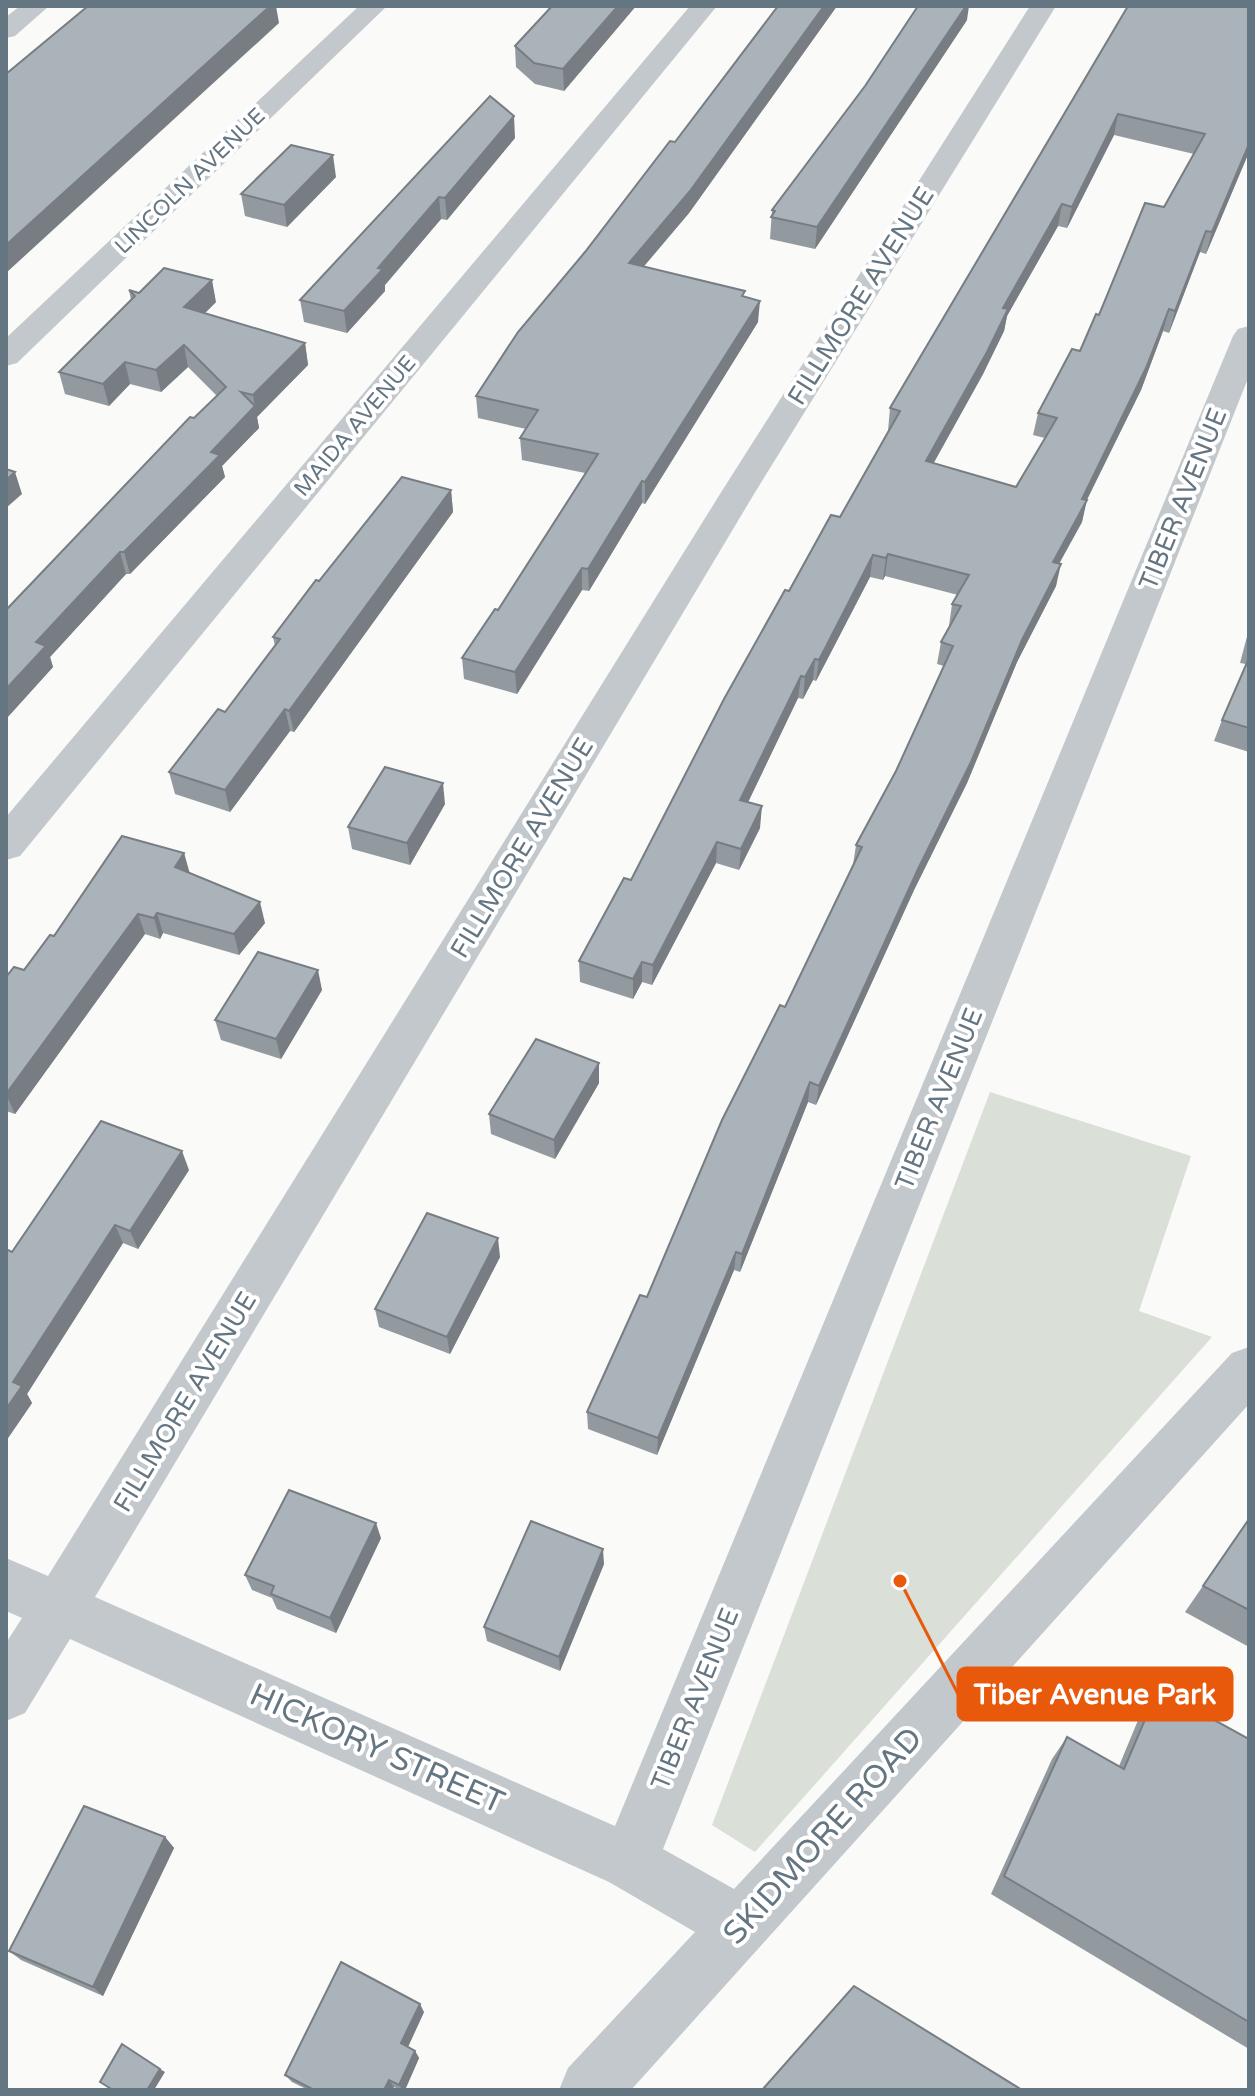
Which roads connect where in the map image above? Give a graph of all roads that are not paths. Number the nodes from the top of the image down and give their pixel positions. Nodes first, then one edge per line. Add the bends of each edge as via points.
1 (36, 6) edge
2 (374, 6) edge
3 (704, 6) edge
4 (1043, 6) edge
5 (6, 30) edge
6 (1249, 336) edge
7 (6, 356) edge
8 (6, 845) edge
9 (1249, 1369) edge
10 (6, 1584) edge
11 (60, 1607) junction
12 (6, 1694) edge
13 (629, 1862) junction
14 (741, 1926) junction
15 (590, 2090) edge

1 - 5 street
2 - 7 street, LINCOLN AVENUE
3 - 8 street, MAIDA AVENUE
4 - 11 street, FILLMORE AVENUE via 729,507
6 - 13 street, TIBER AVENUE
9 - 14 street, SKIDMORE ROAD
10 - 11 street, HICKORY STREET
11 - 12 street, FILLMORE AVENUE
11 - 13 street, HICKORY STREET
13 - 14 street, HICKORY STREET
14 - 15 street, SKIDMORE ROAD

